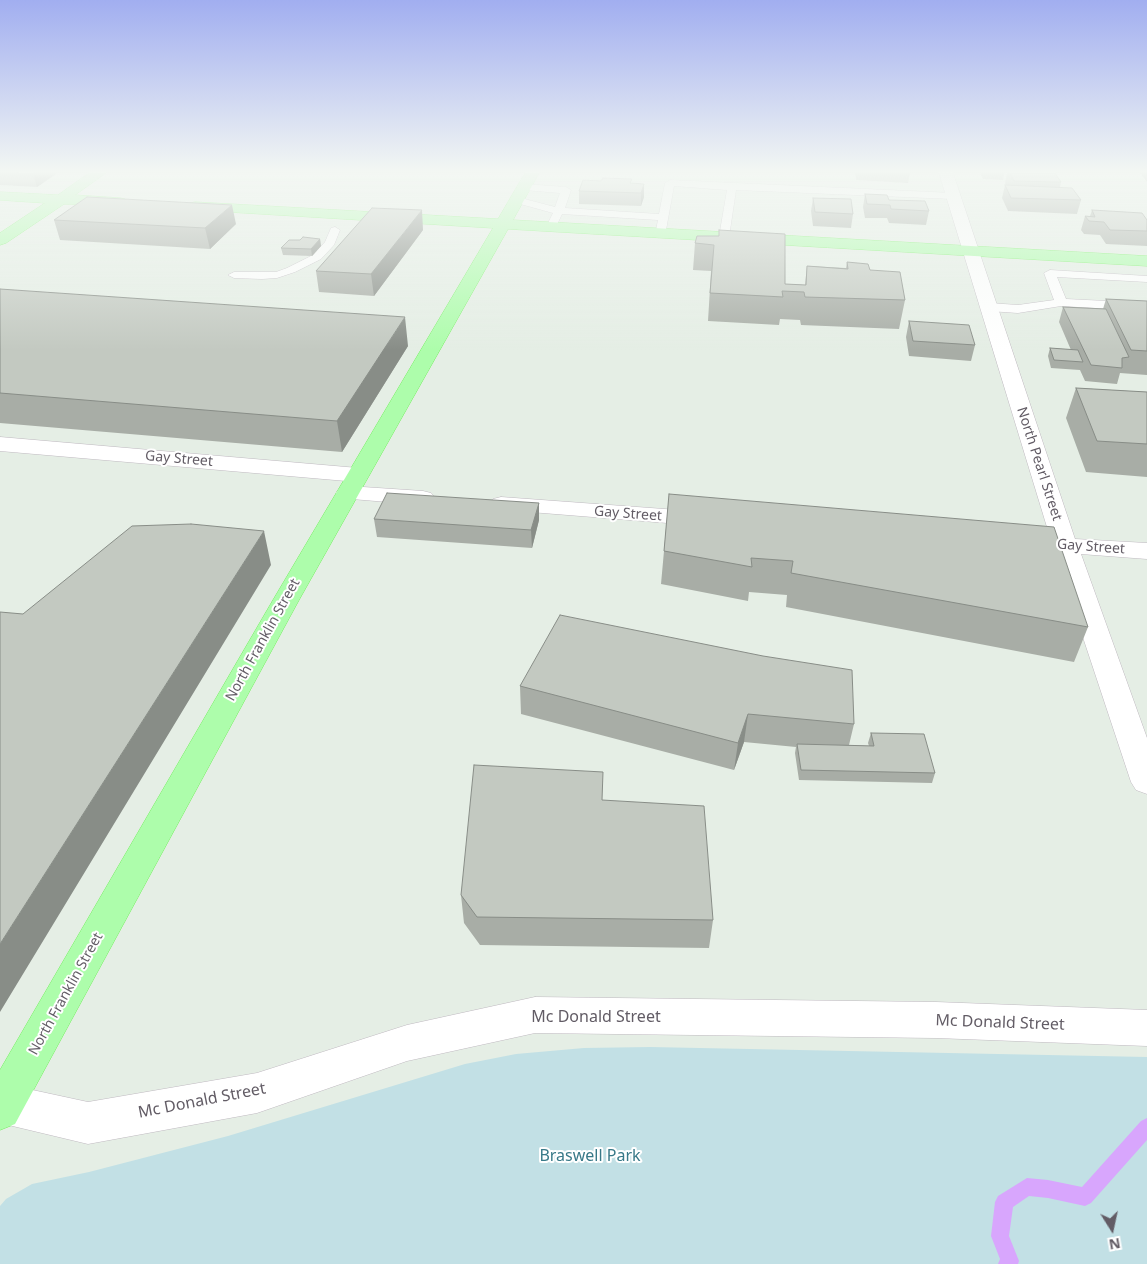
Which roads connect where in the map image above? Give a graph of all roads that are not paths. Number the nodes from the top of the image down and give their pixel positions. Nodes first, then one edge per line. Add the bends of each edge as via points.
1 (12, 232) edge
2 (335, 232) edge
3 (498, 232) edge
4 (643, 232) edge
5 (725, 232) edge
6 (965, 232) edge
7 (661, 233) joint
8 (724, 237) junction
9 (0, 240) edge
10 (971, 251) junction
11 (1041, 255) junction
12 (1147, 261) edge
13 (1050, 273) junction
14 (234, 276) dead end
15 (1147, 279) edge
16 (1061, 302) junction
17 (989, 307) junction
18 (1147, 307) edge
19 (0, 444) edge
20 (353, 484) junction
21 (447, 500) edge
22 (476, 502) edge
23 (724, 521) edge
24 (1002, 542) edge
25 (1065, 545) junction
26 (1147, 551) edge
27 (1147, 782) edge
28 (1147, 1028) edge
29 (1, 1106) edge

1 - 9 main road
2 - 14 lane via 317,257 291,270 277,275
3 - 20 main road, North Franklin Street
4 - 7 main road
5 - 8 lane
6 - 10 street, North Pearl Street
7 - 8 main road
8 - 10 main road
10 - 11 main road
10 - 17 street, North Pearl Street
11 - 12 main road
11 - 13 lane
13 - 15 lane
13 - 16 lane
16 - 17 lane via 1018,309
16 - 18 lane
17 - 25 street, North Pearl Street
19 - 20 street, Gay Street
20 - 21 street, Gay Street
20 - 29 main road, North Franklin Street
22 - 23 street, Gay Street
24 - 25 street, Gay Street
25 - 26 street, Gay Street
25 - 27 street, North Pearl Street
28 - 29 street, Mc Donald Street via 936,1020 535,1014 407,1044 257,1093 88,1123

